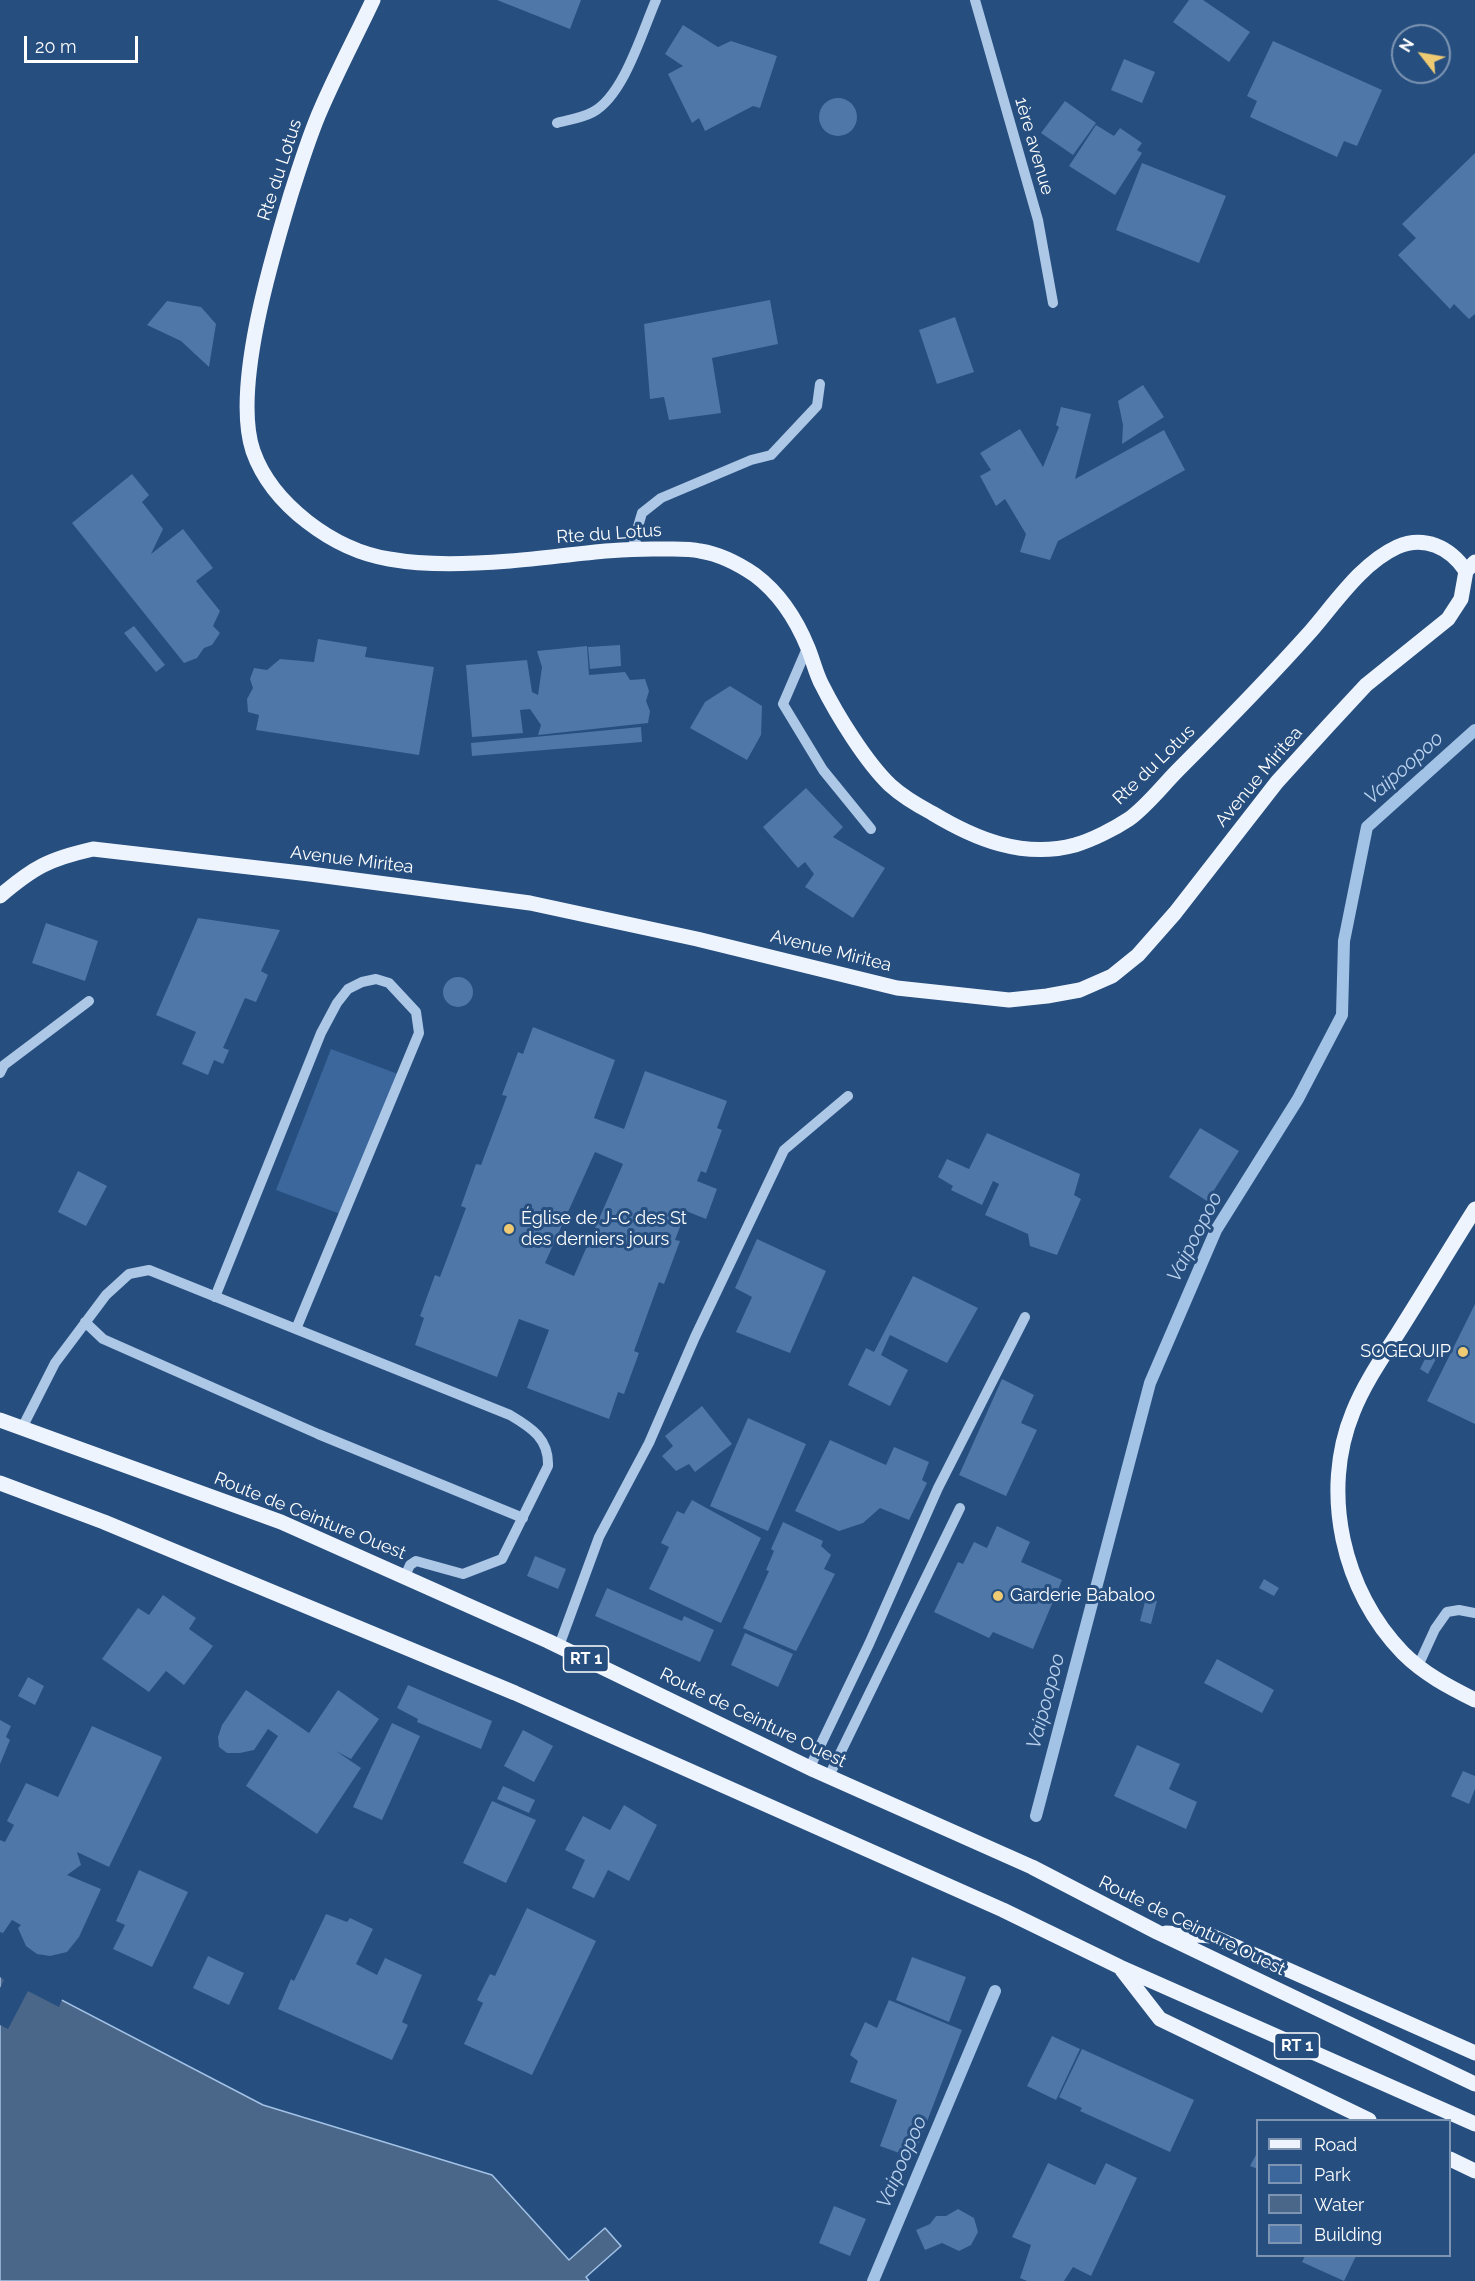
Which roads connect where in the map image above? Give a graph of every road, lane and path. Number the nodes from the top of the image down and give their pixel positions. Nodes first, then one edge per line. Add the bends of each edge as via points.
1 (374, 0) edge
2 (656, 0) edge
3 (975, 0) edge
4 (557, 123) dead end
5 (1053, 303) dead end
6 (820, 384) dead end
7 (640, 549) junction
8 (1470, 567) edge
9 (808, 646) junction
10 (871, 829) dead end
11 (0, 896) edge
12 (89, 1001) dead end
13 (0, 1073) edge
14 (848, 1096) dead end
15 (1475, 1209) edge
16 (215, 1296) junction
17 (1024, 1317) dead end
18 (85, 1322) junction
19 (296, 1329) junction
20 (0, 1420) edge
21 (22, 1428) junction
22 (0, 1483) edge
23 (960, 1508) dead end
24 (523, 1518) junction
25 (405, 1576) junction
26 (1475, 1613) edge
27 (559, 1646) junction
28 (1418, 1666) junction
29 (1475, 1700) edge
30 (810, 1767) junction
31 (829, 1776) junction
32 (1157, 1932) junction
33 (1120, 1967) junction
34 (1475, 2053) edge
35 (1475, 2084) edge
36 (1365, 2119) edge
37 (1475, 2124) edge
38 (1451, 2160) edge
39 (1475, 2171) edge

1 - 7 main road, Rte du Lotus via 320,110 278,239 248,381 247,424 253,450 282,498 302,518 328,536 383,559 458,564
2 - 4 street via 611,97 593,112
3 - 5 street, 1ère avenue via 1038,220
6 - 7 street via 817,406 771,455 661,498 642,513 634,540
7 - 9 main road, Rte du Lotus via 698,550 756,576 792,616
8 - 9 main road, Rte du Lotus via 1448,551 1418,541 1382,556 1132,817 1078,844 1052,849 994,843 945,821 893,788 874,767 821,684
8 - 11 main road, Avenue Miritea via 1461,599 1448,619 1366,685 1327,727 1277,782 1138,955 1112,976 1080,990 1009,1000 897,988 530,903 93,849 59,857 30,871
9 - 10 street via 783,704 823,770
12 - 13 street via 4,1065
14 - 27 street via 784,1150 649,1443 599,1537
15 - 28 main road via 1366,1386 1344,1440 1339,1470 1337,1504 1341,1529 1358,1586 1394,1643
16 - 18 street via 149,1270 129,1274
16 - 19 street
16 - 19 street via 321,1033 337,1003 348,989 362,982 376,979 389,983 416,1012 419,1033
17 - 30 street via 938,1488
18 - 21 street via 55,1363
18 - 24 street via 103,1339 318,1434
19 - 24 street via 510,1415 532,1428 544,1442 548,1466
20 - 21 main road, Route de Ceinture Ouest / RT 1
21 - 25 main road, Route de Ceinture Ouest / RT 1 via 281,1522
22 - 33 main road, RT 1 via 104,1522 515,1693 993,1905
23 - 31 street
24 - 25 street via 502,1559 463,1574 417,1561
25 - 27 main road, Route de Ceinture Ouest / RT 1
26 - 28 street via 1447,1612
27 - 30 main road, Route de Ceinture Ouest / RT 1
28 - 29 main road
30 - 31 main road, Route de Ceinture Ouest / RT 1
31 - 32 main road, Route de Ceinture Ouest / RT 1 via 1032,1867
32 - 34 main road via 1212,1936
32 - 35 main road, Route de Ceinture Ouest / RT 1
33 - 36 main road via 1160,2019
33 - 37 main road, RT 1
38 - 39 main road

